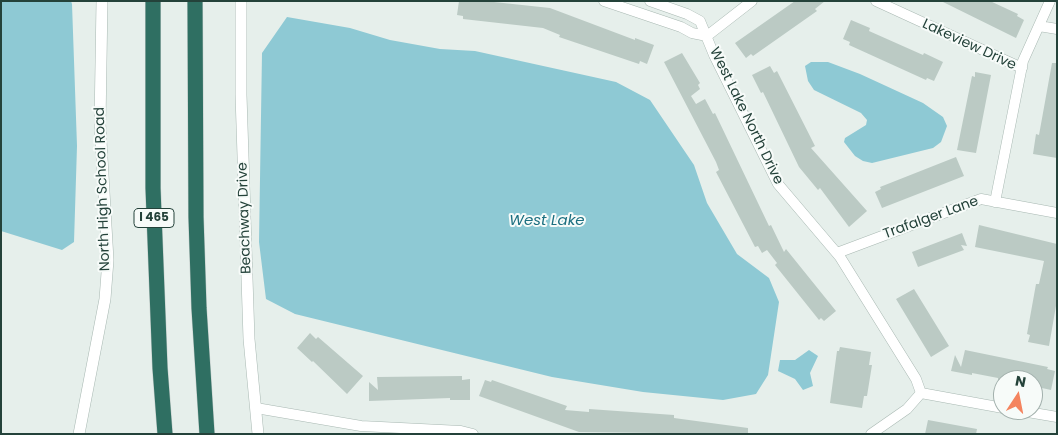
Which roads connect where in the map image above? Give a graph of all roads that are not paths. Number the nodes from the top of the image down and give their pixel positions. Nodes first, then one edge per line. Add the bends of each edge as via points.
1 (102, 1) edge
2 (153, 1) edge
3 (195, 1) edge
4 (242, 1) edge
5 (604, 1) edge
6 (650, 1) edge
7 (752, 1) edge
8 (876, 1) edge
9 (1050, 1) edge
10 (1039, 26) junction
11 (1057, 29) edge
12 (707, 36) junction
13 (1022, 68) junction
14 (995, 202) junction
15 (1057, 213) edge
16 (837, 253) junction
17 (921, 393) junction
18 (993, 406) edge
19 (256, 408) junction
20 (1043, 415) edge
21 (1057, 418) edge
22 (79, 434) edge
23 (165, 434) edge
24 (208, 434) edge
25 (258, 434) edge
26 (473, 434) edge
27 (871, 434) edge

1 - 22 street, North High School Road via 100,124 108,260 105,299
2 - 23 highway, I 465 via 154,206
3 - 24 highway via 199,317
4 - 19 street, Beachway Drive via 241,95 249,339
5 - 12 street, West Lake North Drive
6 - 12 street, West Lake North Drive via 700,20
7 - 12 street
8 - 13 street, Lakeview Drive
9 - 10 street
10 - 11 street
10 - 13 street
12 - 16 street, West Lake North Drive via 778,184
13 - 14 street, Lakeview Drive
14 - 15 street, Trafalger Lane
14 - 16 street, Trafalger Lane via 981,199
16 - 17 street, West Lake North Drive via 916,379
17 - 18 street
17 - 27 street via 907,409
19 - 25 street, Beachway Drive
19 - 26 street via 361,426
20 - 21 street

